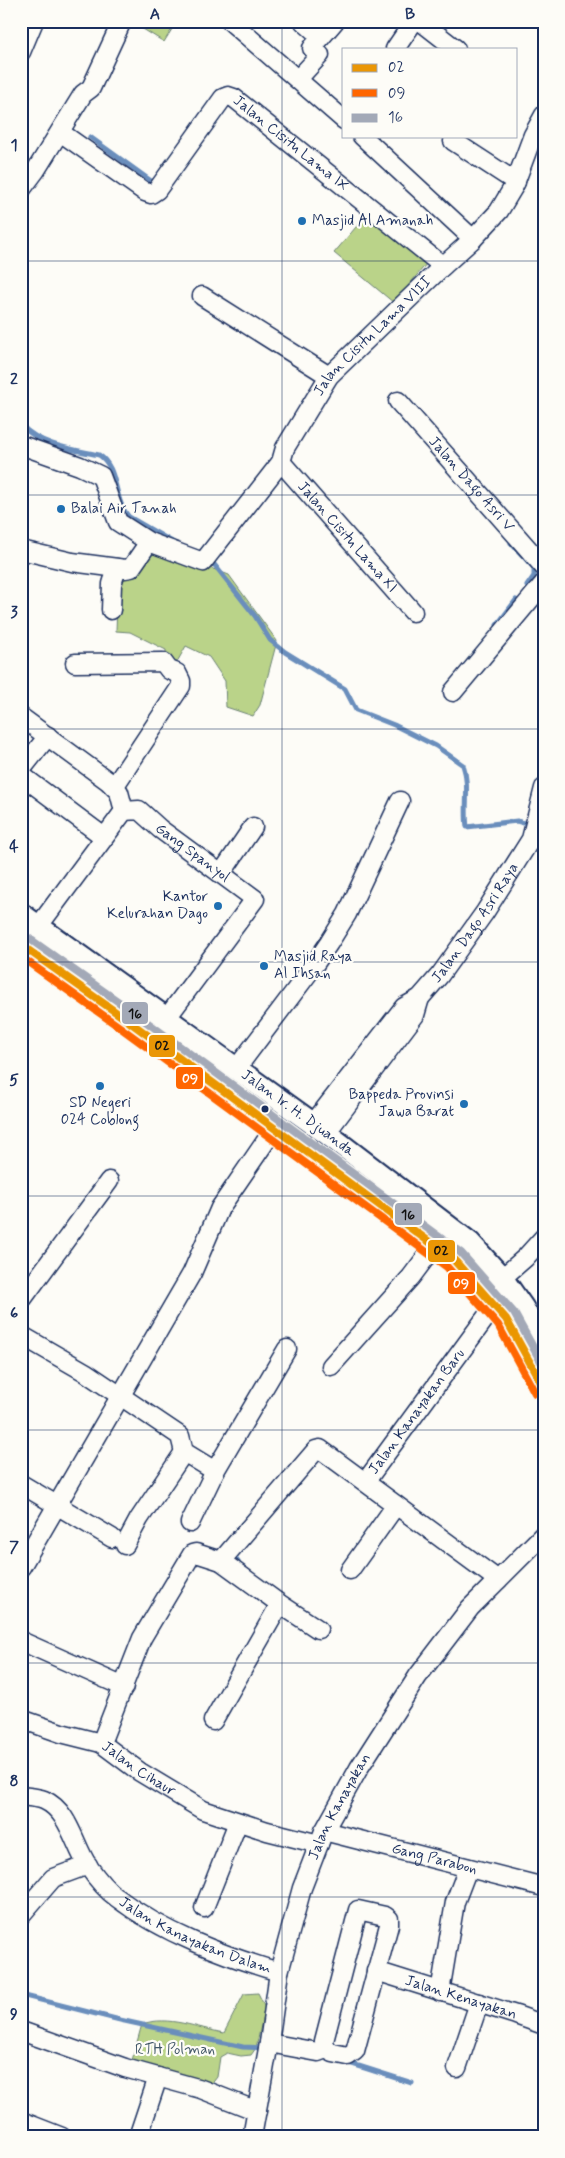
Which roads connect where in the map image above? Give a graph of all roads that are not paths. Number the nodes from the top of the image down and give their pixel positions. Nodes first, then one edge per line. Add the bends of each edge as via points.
1 (34, 21) edge
2 (122, 21) edge
3 (230, 21) edge
4 (303, 21) edge
5 (335, 21) edge
6 (414, 21) edge
7 (420, 21) edge
8 (321, 37) junction
9 (396, 48) edge
10 (455, 48) edge
11 (21, 52) edge
12 (298, 79) junction
13 (544, 115) edge
14 (342, 118) edge
15 (60, 132) junction
16 (364, 138) edge
17 (455, 138) edge
18 (538, 139) edge
19 (516, 182) junction
20 (21, 190) edge
21 (474, 239) junction
22 (443, 266) junction
23 (202, 296) dead end
24 (329, 376) junction
25 (398, 401) dead end
26 (21, 444) edge
27 (281, 462) junction
28 (149, 542) junction
29 (21, 550) edge
30 (117, 568) junction
31 (544, 568) edge
32 (544, 584) edge
33 (111, 610) dead end
34 (413, 612) dead end
35 (75, 663) dead end
36 (453, 692) dead end
37 (21, 717) edge
38 (48, 736) junction
39 (21, 770) edge
40 (21, 775) edge
41 (114, 787) junction
42 (544, 788) edge
43 (400, 801) dead end
44 (124, 811) junction
45 (253, 827) dead end
46 (104, 836) junction
47 (537, 842) edge
48 (221, 874) junction
49 (29, 921) edge
50 (21, 945) edge
51 (73, 952) junction
52 (59, 971) junction
53 (166, 1019) junction
54 (236, 1069) junction
55 (274, 1128) junction
56 (319, 1129) junction
57 (109, 1181) dead end
58 (544, 1237) edge
59 (470, 1244) junction
60 (435, 1245) junction
61 (454, 1260) junction
62 (502, 1278) junction
63 (21, 1300) edge
64 (494, 1305) junction
65 (21, 1335) edge
66 (544, 1344) edge
67 (287, 1349) dead end
68 (331, 1366) dead end
69 (544, 1388) edge
70 (120, 1397) junction
71 (184, 1452) junction
72 (214, 1471) junction
73 (366, 1481) junction
74 (21, 1484) edge
75 (396, 1504) junction
76 (57, 1507) junction
77 (190, 1523) dead end
78 (544, 1534) edge
79 (221, 1561) junction
80 (21, 1567) edge
81 (350, 1570) dead end
82 (498, 1580) junction
83 (280, 1604) junction
84 (318, 1629) dead end
85 (21, 1641) edge
86 (124, 1687) junction
87 (21, 1719) edge
88 (213, 1722) dead end
89 (100, 1743) junction
90 (21, 1796) edge
91 (238, 1822) junction
92 (321, 1837) junction
93 (88, 1865) junction
94 (468, 1868) junction
95 (544, 1887) edge
96 (204, 1908) dead end
97 (21, 1915) edge
98 (376, 1971) junction
99 (279, 1972) junction
100 (440, 1992) junction
101 (478, 2003) junction
102 (544, 2025) edge
103 (21, 2031) edge
104 (269, 2044) junction
105 (326, 2049) junction
106 (457, 2068) dead end
107 (158, 2077) junction
108 (257, 2111) junction
109 (21, 2121) edge
110 (62, 2137) edge
111 (138, 2137) edge
112 (252, 2137) edge

1 - 11 street
2 - 15 street via 91,88 83,94
3 - 12 street
4 - 8 street
5 - 8 street
6 - 9 street
7 - 10 street
8 - 12 street via 312,48 320,55
12 - 14 street
13 - 18 street, Jalan Cisitu Lama VIII
15 - 20 street
15 - 22 street, Jalan Cisitu Lama IX via 151,194 223,98 234,98
16 - 21 street
17 - 19 street via 453,141
18 - 19 street, Jalan Cisitu Lama VIII
19 - 21 street, Jalan Cisitu Lama VIII via 499,211
21 - 22 street, Jalan Cisitu Lama VIII
22 - 24 street, Jalan Cisitu Lama VIII
23 - 24 street
24 - 27 street, Jalan Cisitu Lama VIII via 285,448
25 - 31 street, Jalan Dago Asri V
26 - 28 street via 101,476 118,522
27 - 28 street, Jalan Cisitu Lama VIII via 203,562
27 - 34 street, Jalan Cisitu Lama XI
28 - 30 street via 132,568
29 - 30 street
30 - 33 street via 112,584
32 - 36 street
35 - 41 street via 163,662 169,670 177,673 181,681 172,701
37 - 38 street
38 - 39 street
38 - 41 street
40 - 46 street
41 - 44 street via 119,792
42 - 47 street, Jalan Dago Asri Raya
43 - 54 street via 347,914 310,971
44 - 46 street
44 - 48 street, Gang Spanyol via 139,810
45 - 48 street
46 - 49 street
47 - 56 street, Jalan Dago Asri Raya via 440,975 420,998 404,1007
48 - 53 street, Gang Spanyol via 255,899
49 - 51 main road, Jalan Ir. H. Djuanda
50 - 52 main road, Jalan Ir. H. Djuanda
51 - 52 main road
51 - 53 main road, Jalan Ir. H. Djuanda
52 - 55 main road, Jalan Ir. H. Djuanda
53 - 54 main road, Jalan Ir. H. Djuanda
54 - 56 main road, Jalan Ir. H. Djuanda
55 - 60 main road, Jalan Ir. H. Djuanda
55 - 70 street via 220,1208 192,1273
56 - 59 main road, Jalan Ir. H. Djuanda
57 - 63 street
58 - 62 street
59 - 61 main road
59 - 62 main road, Jalan Ir. H. Djuanda
60 - 61 main road, Jalan Ir. H. Djuanda
60 - 68 street via 411,1277
61 - 64 main road, Jalan Ir. H. Djuanda
62 - 66 main road, Jalan Ir. H. Djuanda
64 - 69 main road, Jalan Ir. H. Djuanda via 506,1319
64 - 73 street, Jalan Kanayakan Baru
65 - 70 street via 85,1372
67 - 72 street
70 - 71 street via 180,1436
70 - 76 street
71 - 72 street
71 - 76 street via 138,1519 118,1541
72 - 77 street
73 - 75 street, Jalan Kanayakan Baru
73 - 79 street via 325,1451 316,1450
74 - 76 street
75 - 81 street
75 - 82 street, Jalan Kanayakan Baru
76 - 80 street
78 - 82 street, Jalan Kanayakan
79 - 83 street
79 - 86 street, Jalan Cihaur via 192,1554 142,1638
82 - 92 street, Jalan Kanayakan via 470,1608 418,1676 359,1768
83 - 84 street
83 - 88 street
85 - 86 street
86 - 89 street, Jalan Cihaur
87 - 89 street
89 - 91 street, Jalan Cihaur via 203,1810
90 - 93 street, Jalan Kanayakan Dalam via 43,1799 55,1808
91 - 92 street, Jalan Cihaur via 267,1831
91 - 96 street
92 - 94 street, Gang Parabon
92 - 99 street, Jalan Kanayakan via 302,1888
93 - 97 street via 53,1878
93 - 99 street, Jalan Kanayakan Dalam via 114,1896 139,1914 246,1962
94 - 95 street, Gang Parabon
94 - 100 street via 455,1902
98 - 100 street, Jalan Kenayakan
98 - 105 street via 356,2051 348,2056
98 - 105 street via 389,1919 358,1910 324,2040
99 - 104 street, Jalan Kanayakan
100 - 101 street, Jalan Kenayakan
101 - 102 street, Jalan Kenayakan
101 - 106 street
103 - 107 street
104 - 105 street via 318,2052
104 - 108 street, Jalan Kanayakan
107 - 108 street
107 - 111 street
108 - 112 street, Jalan Kanayakan
109 - 110 street

